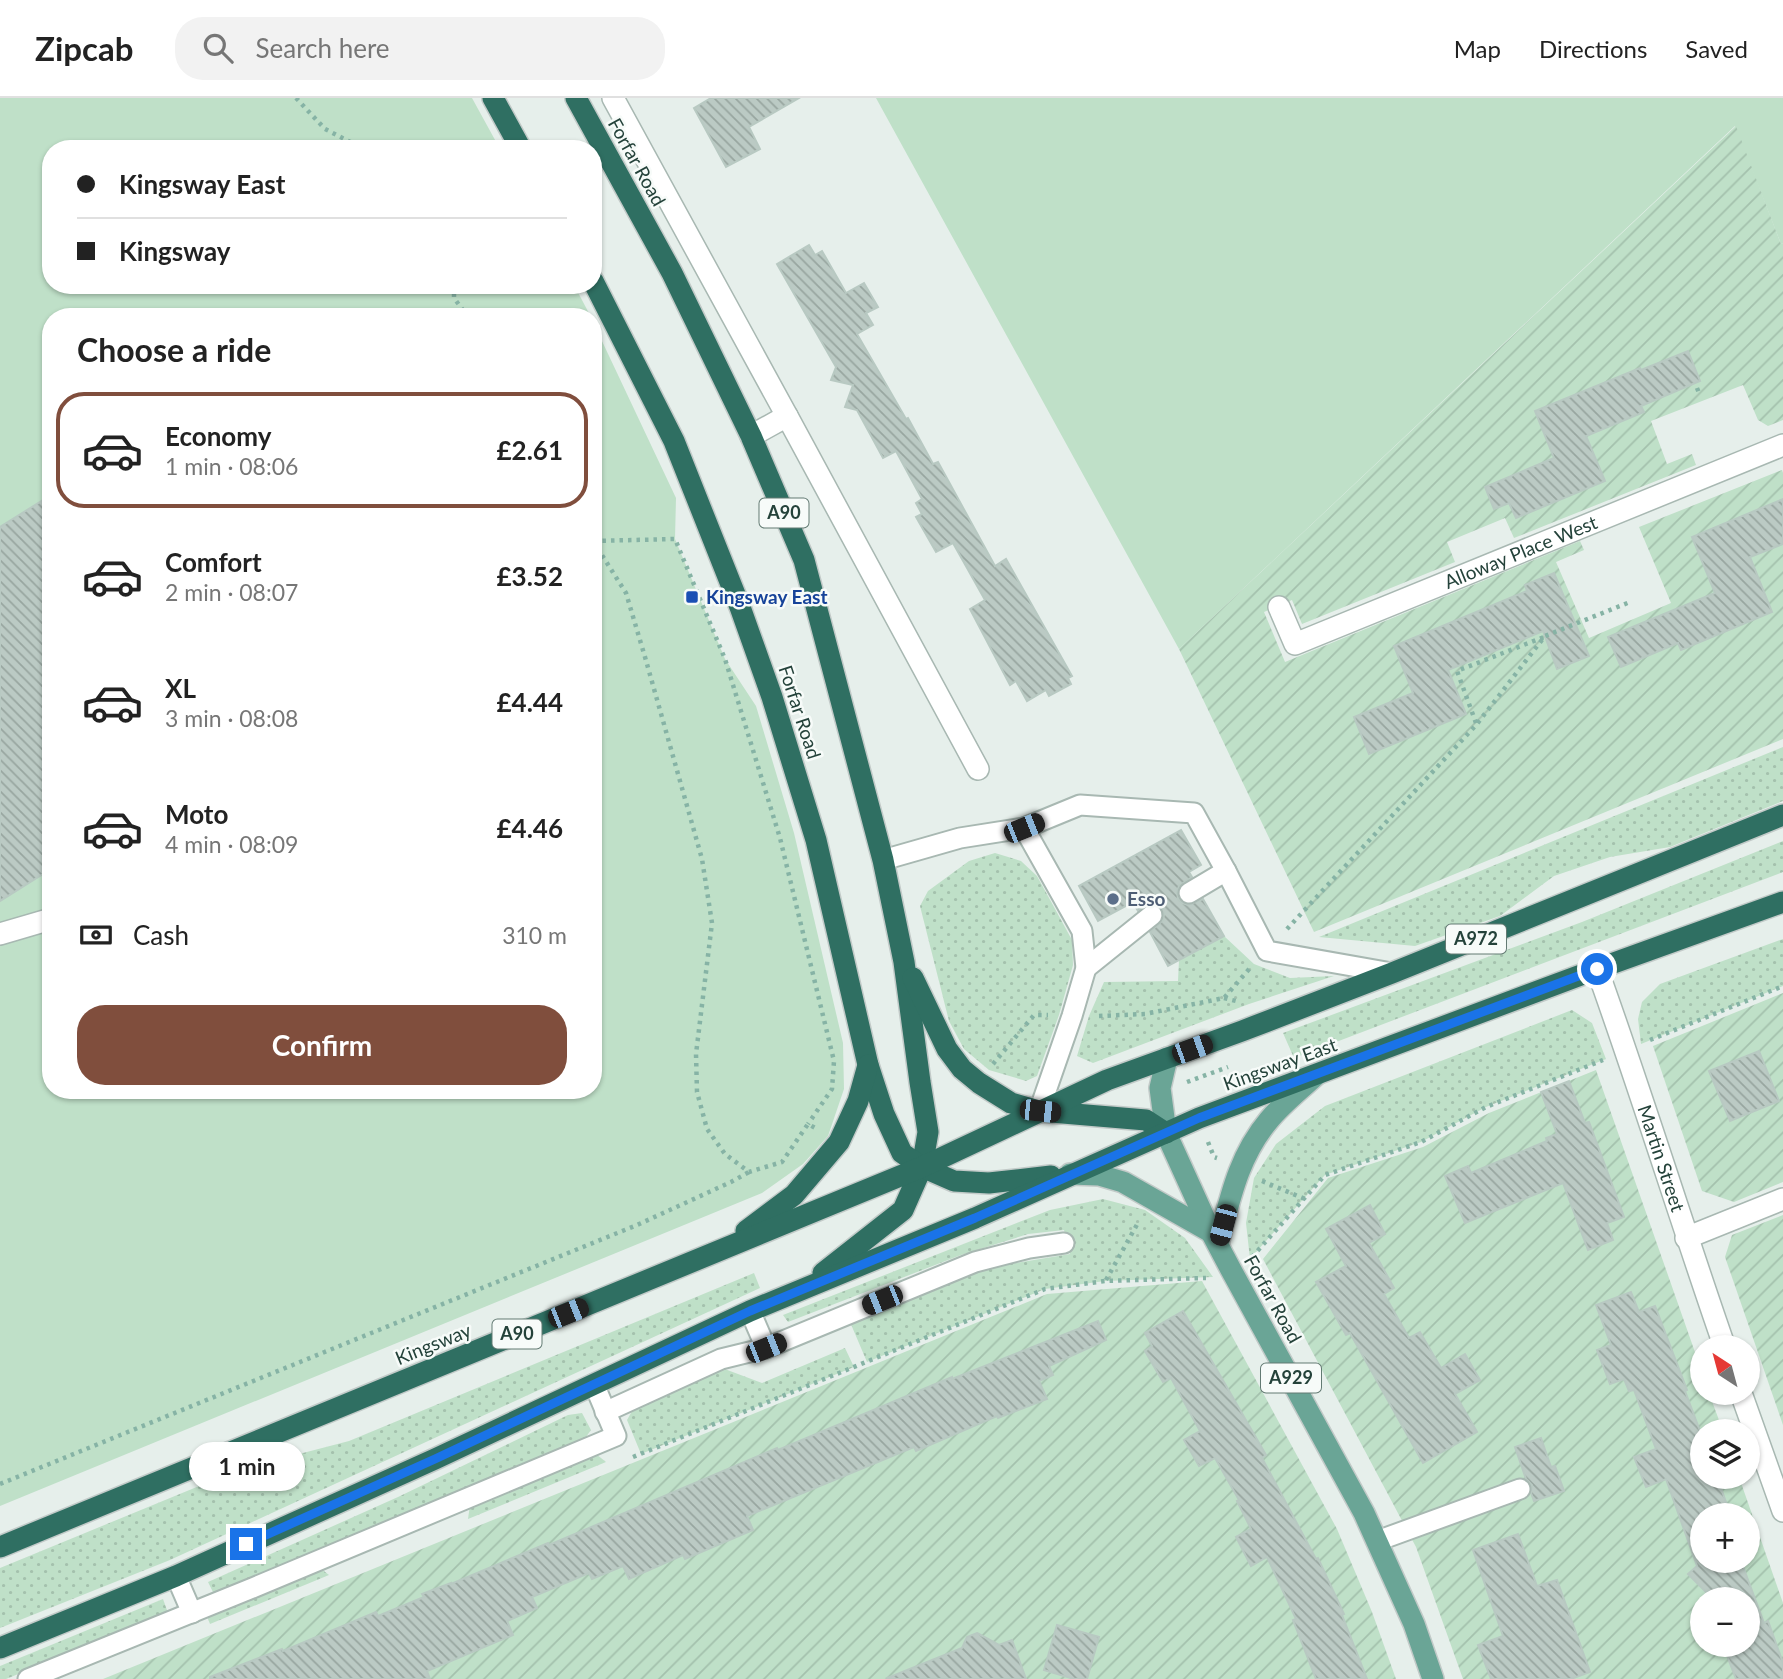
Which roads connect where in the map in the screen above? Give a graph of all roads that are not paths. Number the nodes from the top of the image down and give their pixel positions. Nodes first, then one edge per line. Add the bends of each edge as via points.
1 (494, 98) edge
2 (576, 98) edge
3 (612, 98) edge
4 (516, 140) edge
5 (599, 140) edge
6 (602, 146) edge
7 (600, 294) edge
8 (787, 416) junction
9 (751, 436) junction
10 (1783, 444) edge
11 (1279, 607) dead end
12 (978, 769) dead end
13 (1783, 815) edge
14 (1024, 828) junction
15 (883, 860) junction
16 (1226, 871) junction
17 (1189, 893) dead end
18 (1783, 902) edge
19 (1152, 915) dead end
20 (42, 921) edge
21 (0, 933) edge
22 (904, 962) junction
23 (1086, 968) junction
24 (1597, 969) junction
25 (1392, 973) junction
26 (1167, 1058) junction
27 (867, 1065) junction
28 (1316, 1075) junction
29 (1040, 1111) junction
30 (1166, 1133) junction
31 (922, 1167) junction
32 (1070, 1174) junction
33 (1783, 1199) edge
34 (1215, 1238) junction
35 (1686, 1238) junction
36 (1064, 1243) dead end
37 (719, 1251) junction
38 (802, 1289) junction
39 (750, 1311) junction
40 (1720, 1335) edge
41 (766, 1348) junction
42 (593, 1384) junction
43 (1745, 1405) edge
44 (605, 1412) junction
45 (1520, 1489) dead end
46 (1783, 1511) edge
47 (1377, 1541) junction
48 (0, 1548) edge
49 (176, 1576) junction
50 (192, 1613) junction
51 (0, 1648) edge
52 (27, 1679) edge
53 (1433, 1679) edge

1 - 4 highway
2 - 5 highway, Forfar Road / A90
3 - 8 street, Forfar Road
6 - 9 highway, Forfar Road / A90
7 - 27 highway, Forfar Road / A90 via 674,441 767,684 816,841
8 - 9 street
8 - 12 street, Forfar Road
9 - 15 highway, Forfar Road / A90 via 804,559
10 - 11 street, Alloway Place West via 1294,644
13 - 25 highway, A972
14 - 15 lane via 960,838
14 - 16 lane via 1080,804 1194,813
14 - 23 lane via 1082,931
15 - 22 highway, Forfar Road / A90
16 - 17 lane
16 - 25 lane via 1266,951
18 - 24 highway, Kingsway East
19 - 23 lane
20 - 21 street
22 - 29 highway, A90 via 961,1069 1011,1103
22 - 31 highway, Forfar Road / A90 via 929,1132
23 - 29 lane
24 - 28 highway, Kingsway East
24 - 35 street, Martin Street
25 - 26 highway, A972
26 - 29 highway, A972
26 - 30 main road, Forfar Road / A929 via 1160,1088
27 - 31 highway, Forfar Road / A90 via 902,1153
27 - 37 highway, A90 via 858,1101 839,1142 794,1195
28 - 30 highway, Kingsway East
28 - 34 main road via 1269,1119 1245,1155
29 - 30 highway via 1146,1120
29 - 31 highway, A972
30 - 32 highway, Kingsway East
30 - 34 main road, Forfar Road / A929
31 - 32 highway, Forfar Road / A90 via 954,1181 989,1183
31 - 37 highway, Kingsway / A90
31 - 38 highway, Forfar Road / A90 via 903,1210
32 - 34 main road via 1124,1182
32 - 38 highway, Kingsway East
33 - 35 street
34 - 47 main road, Forfar Road / A929
35 - 40 street, Martin Street
36 - 41 lane via 975,1262
37 - 48 highway, Kingsway / A90
38 - 39 highway, A90
39 - 41 lane
39 - 42 highway, A90
41 - 44 lane via 721,1359
42 - 44 lane
42 - 49 highway, A90
43 - 46 street
44 - 50 lane via 616,1436
45 - 47 lane
47 - 53 main road, A929
49 - 50 lane
49 - 51 highway, A90
50 - 52 lane

